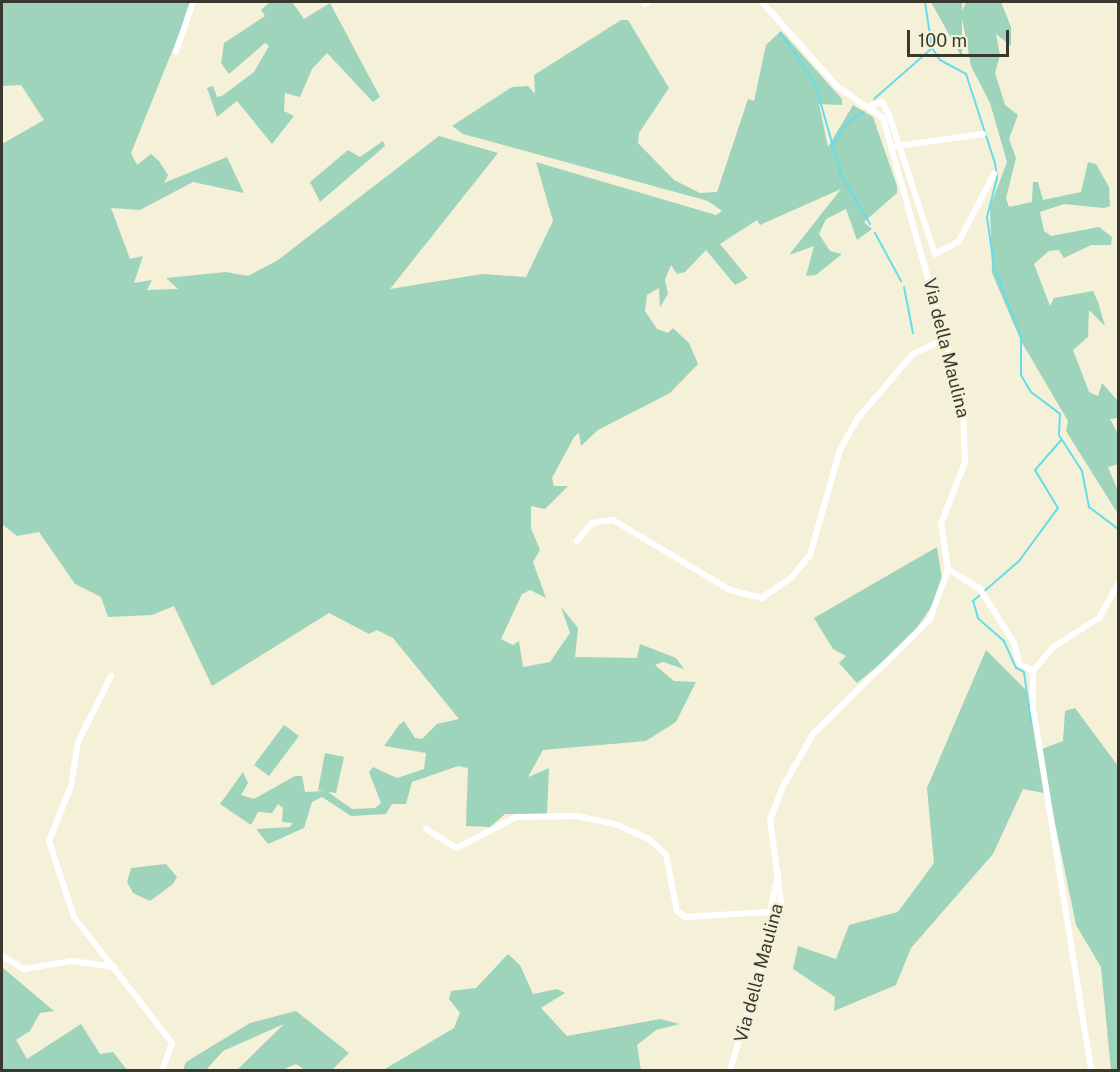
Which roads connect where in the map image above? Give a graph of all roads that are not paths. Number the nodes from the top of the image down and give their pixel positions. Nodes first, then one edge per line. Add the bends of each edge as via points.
1 (193, 2) edge
2 (762, 2) edge
3 (176, 52) dead end
4 (871, 106) junction
5 (983, 134) dead end
6 (896, 146) junction
7 (993, 174) dead end
8 (941, 341) junction
9 (577, 541) dead end
10 (948, 569) junction
11 (1119, 584) edge
12 (1033, 671) junction
13 (111, 676) dead end
14 (426, 829) dead end
15 (778, 873) junction
16 (2, 956) edge
17 (115, 967) junction
18 (162, 1071) edge
19 (730, 1071) edge
20 (1091, 1071) edge

1 - 3 street
2 - 4 street, Via della Maulina via 838,87
4 - 6 street, Via della Maulina via 883,118
4 - 6 street via 882,102
5 - 6 street
6 - 7 street via 935,254 959,241
6 - 8 street, Via della Maulina
8 - 9 street via 913,354 858,417 840,450 810,555 792,577 762,598 730,590 613,520 592,524
8 - 10 street, Via della Maulina via 965,427 964,469 940,534
10 - 12 street via 981,592 1014,643 1019,663
10 - 15 street, Via della Maulina via 930,619 861,682 813,734 790,771 770,820
11 - 12 street via 1099,618 1052,648
12 - 20 street via 1033,707
13 - 17 street via 78,742 70,786 50,841 74,917
14 - 15 street via 457,848 516,817 578,816 615,824 649,839 666,855 677,911 685,917 770,912
15 - 19 street, Via della Maulina via 778,914
16 - 17 street via 24,969 72,961
17 - 18 street via 172,1043

